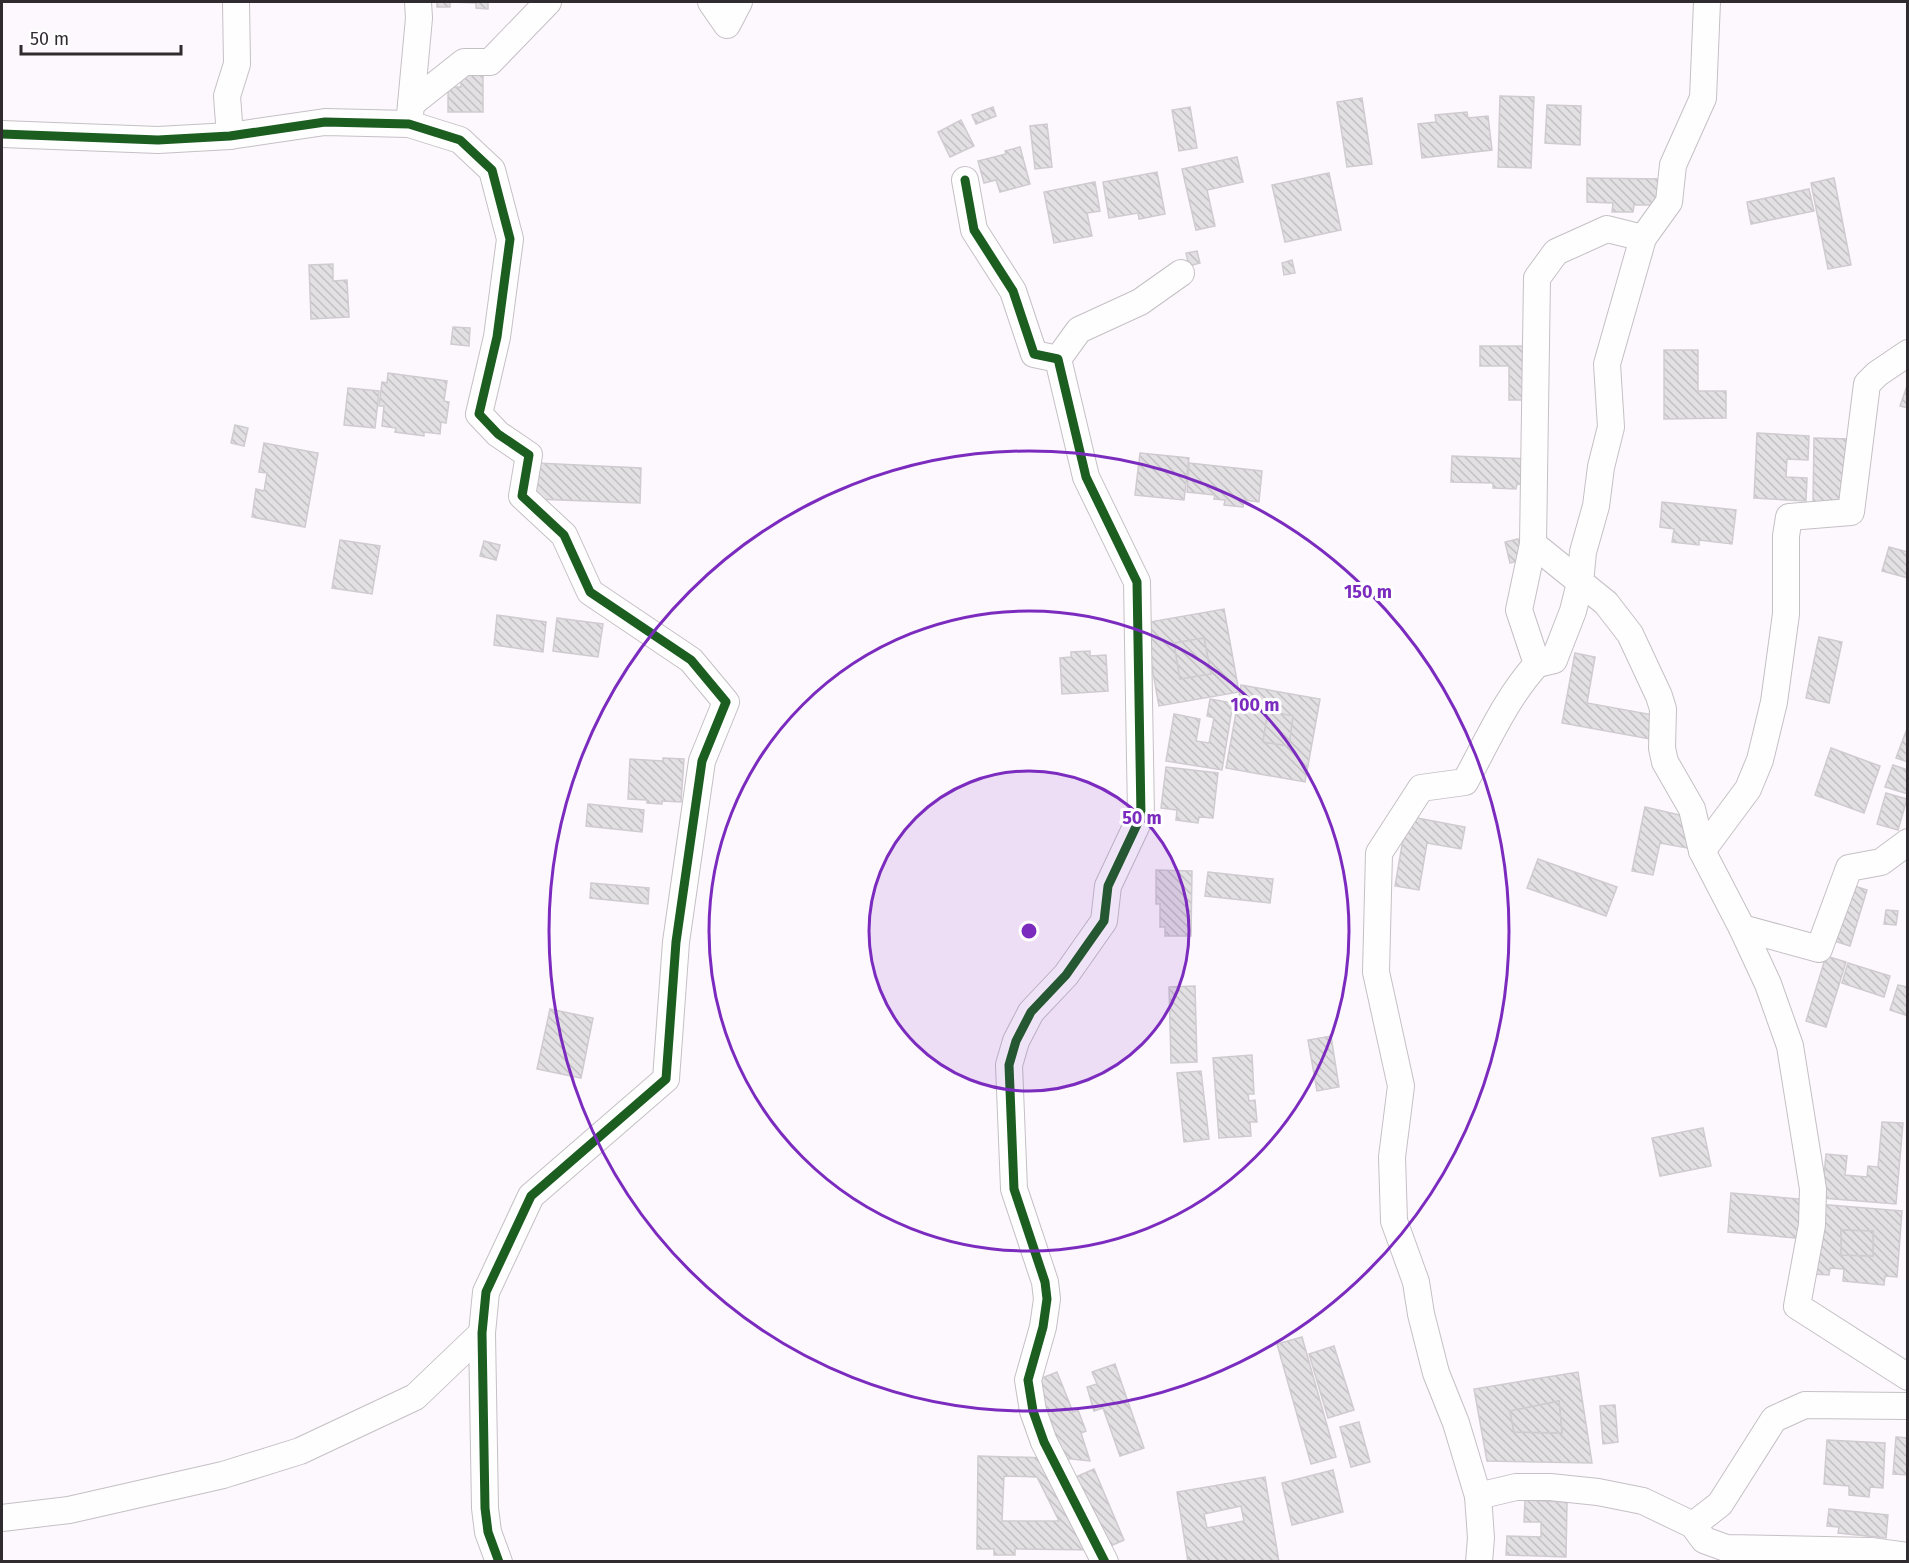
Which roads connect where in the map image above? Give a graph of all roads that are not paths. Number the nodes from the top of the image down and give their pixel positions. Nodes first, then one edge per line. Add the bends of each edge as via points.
1 (236, 2) edge
2 (418, 2) edge
3 (548, 2) edge
4 (711, 2) edge
5 (739, 2) edge
6 (1707, 2) edge
7 (410, 114) junction
8 (2, 134) edge
9 (230, 136) junction
10 (966, 180) dead end
11 (1643, 238) junction
12 (1181, 273) dead end
13 (1908, 353) edge
14 (1058, 359) junction
15 (1533, 544) junction
16 (1580, 583) junction
17 (1537, 664) junction
18 (1908, 842) edge
19 (1702, 851) junction
20 (1742, 927) junction
21 (482, 1333) junction
22 (1908, 1377) edge
23 (1908, 1392) edge
24 (1806, 1405) junction
25 (1908, 1406) edge
26 (1478, 1496) junction
27 (2, 1518) edge
28 (1700, 1542) edge
29 (1908, 1556) edge
30 (498, 1562) edge
31 (1105, 1562) edge
32 (1479, 1562) edge

1 - 9 street via 237,64 227,96
2 - 7 street
3 - 7 street via 490,62 464,62
4 - 5 street via 727,25
6 - 11 street via 1702,98 1673,165 1669,202
7 - 9 street
7 - 21 street via 460,140 492,170 510,239 497,337 479,414 498,434 529,455 522,496 564,535 590,592 691,660 726,702 702,761 676,942 666,1079 531,1196 486,1292
8 - 9 street via 158,140
10 - 14 street via 974,230 1012,291 1034,354
11 - 15 street via 1607,229 1556,252 1537,278
11 - 16 street via 1607,364 1611,427 1583,552
12 - 14 street via 1140,302 1079,330
13 - 19 street via 1867,384 1851,512 1789,517 1786,614 1774,702 1763,748 1748,789
14 - 31 street via 1086,477 1137,582 1141,816 1108,886 1104,921 1066,975 1030,1012 1009,1065 1014,1189 1047,1299 1028,1380 1033,1411 1044,1442
15 - 16 street
15 - 17 street via 1519,610
16 - 17 street via 1554,660
16 - 19 street via 1606,603 1630,634 1659,696 1664,709 1665,762 1692,809
17 - 26 street via 1524,678 1465,782 1421,788 1379,853 1376,972 1401,1086 1392,1157 1394,1221 1416,1282 1436,1373
18 - 20 street via 1881,862 1849,868 1819,949
19 - 20 street
20 - 22 street via 1790,1046 1813,1190 1812,1225 1797,1306
21 - 27 street via 415,1396 300,1451 223,1475 69,1510
21 - 30 street via 485,1508
23 - 24 street via 1870,1388
24 - 25 street
24 - 28 street via 1774,1419
26 - 28 street via 1516,1487 1550,1487 1643,1501
26 - 32 street
28 - 29 street via 1726,1548 1871,1551

